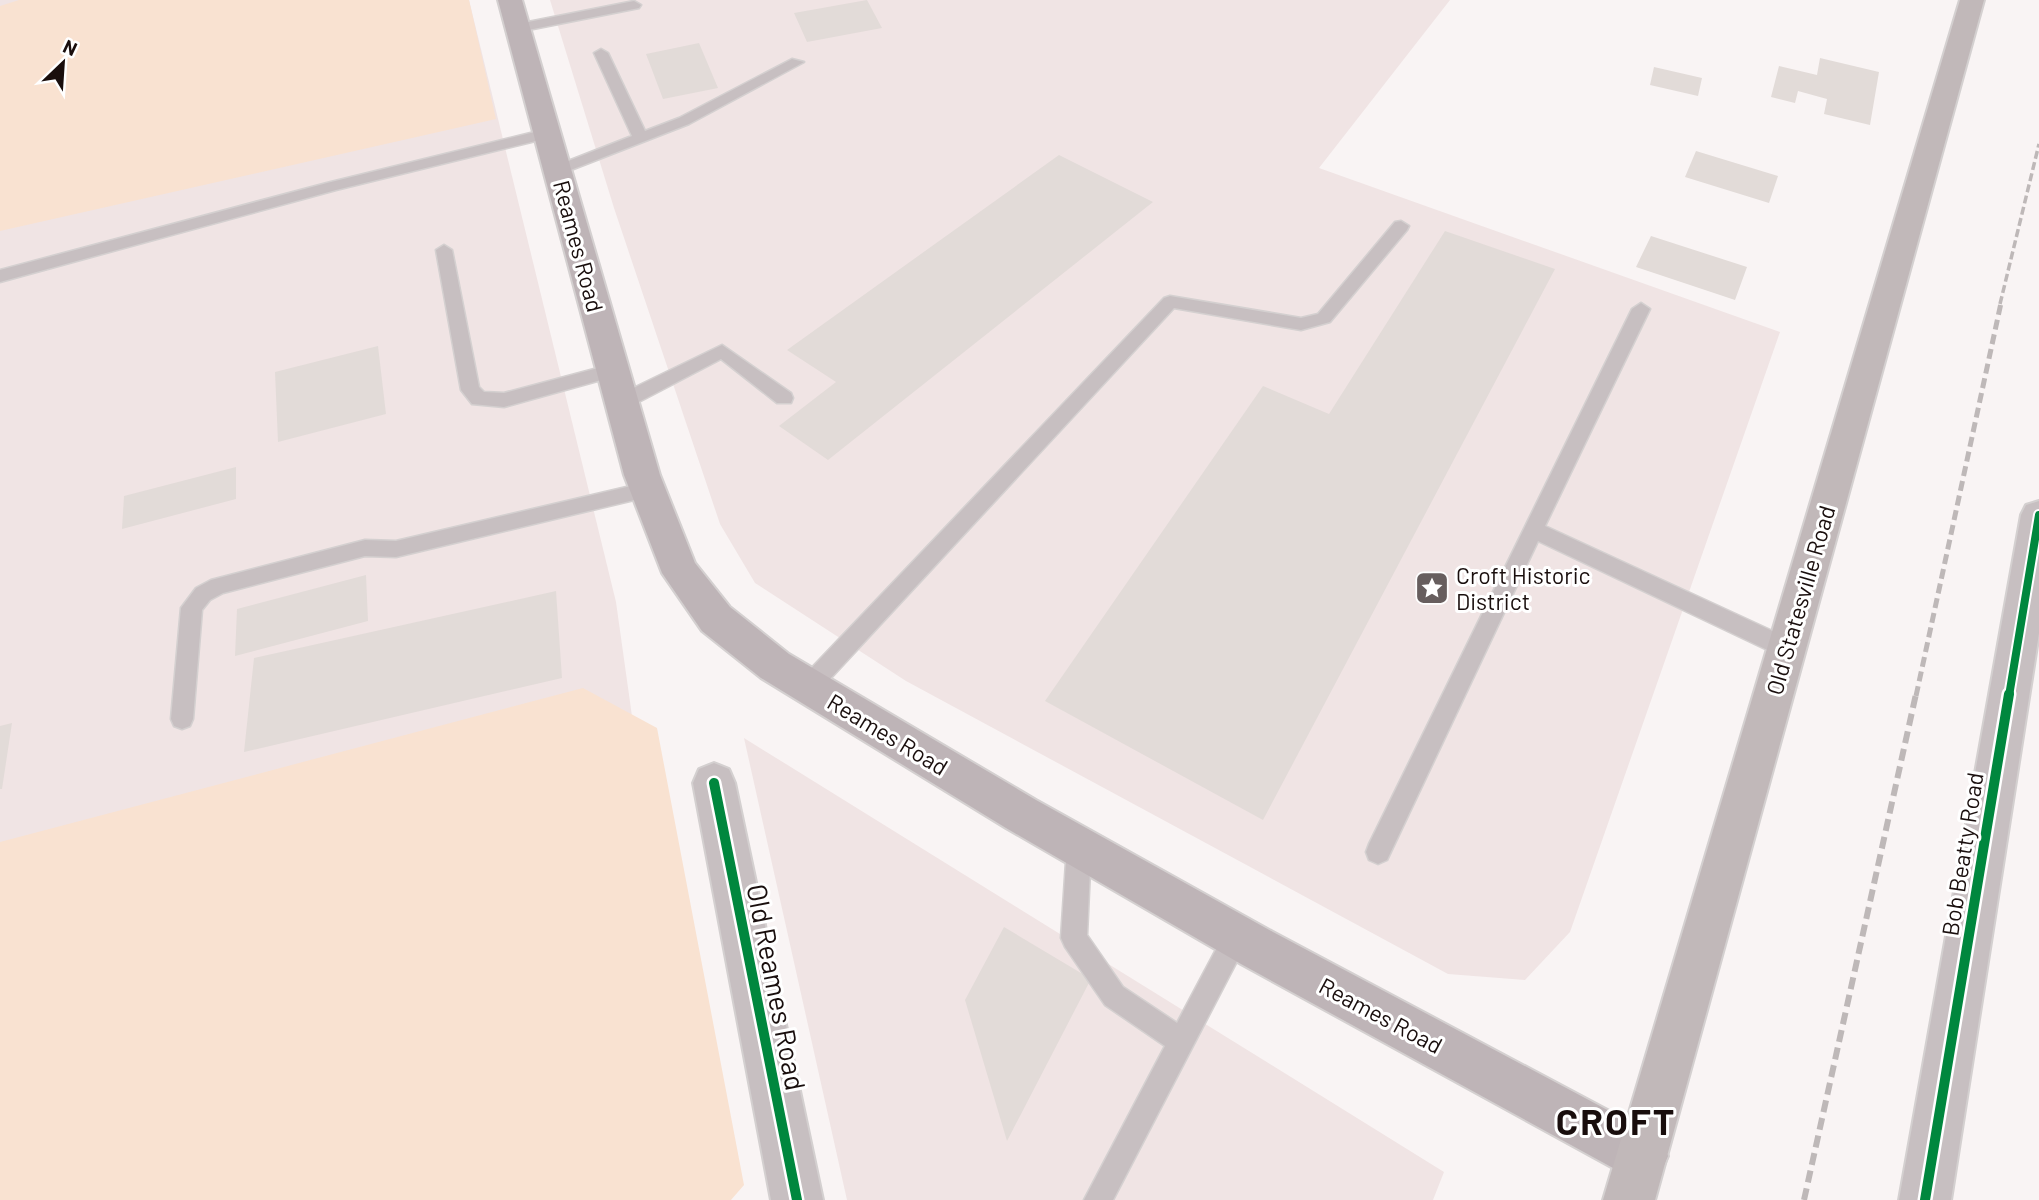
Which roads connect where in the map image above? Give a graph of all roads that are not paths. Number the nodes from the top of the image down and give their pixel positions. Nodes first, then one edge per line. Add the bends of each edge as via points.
1 (1972, 0) edge
2 (634, 5) dead end
3 (514, 14) edge
4 (601, 52) dead end
5 (797, 62) dead end
6 (641, 138) junction
7 (553, 152) junction
8 (1401, 226) dead end
9 (444, 250) dead end
10 (0, 276) edge
11 (1640, 309) dead end
12 (618, 386) junction
13 (784, 398) dead end
14 (648, 490) junction
15 (2039, 515) edge
16 (1533, 530) junction
17 (1786, 648) junction
18 (809, 686) junction
19 (182, 719) dead end
20 (714, 783) dead end
21 (1079, 847) junction
22 (1378, 852) dead end
23 (1237, 936) junction
24 (1181, 1041) junction
25 (1635, 1178) edge
26 (797, 1200) edge
27 (1098, 1200) edge
28 (1926, 1200) edge

1 - 17 main road, Old Statesville Road
2 - 3 lane
3 - 7 main road, Reames Road
4 - 6 lane
5 - 6 lane via 684,121
6 - 7 lane
7 - 10 lane via 333,186
7 - 12 main road, Reames Road
8 - 18 lane via 1324,318 1301,324 1170,302
9 - 12 lane via 470,390 480,399
11 - 16 lane
12 - 13 lane via 722,351
12 - 14 main road, Reames Road
14 - 18 main road, Reames Road via 681,573 716,619 775,666
14 - 19 lane via 396,549 365,548 218,586 203,594 192,608
15 - 28 street, Bob Beatty Road
16 - 17 lane
16 - 22 lane
17 - 25 main road, Old Statesville Road
18 - 21 main road, Reames Road
20 - 26 street, Old Reames Road
21 - 23 main road, Reames Road
21 - 24 lane via 1074,938 1114,996
23 - 24 lane
23 - 25 main road, Reames Road
24 - 27 lane

